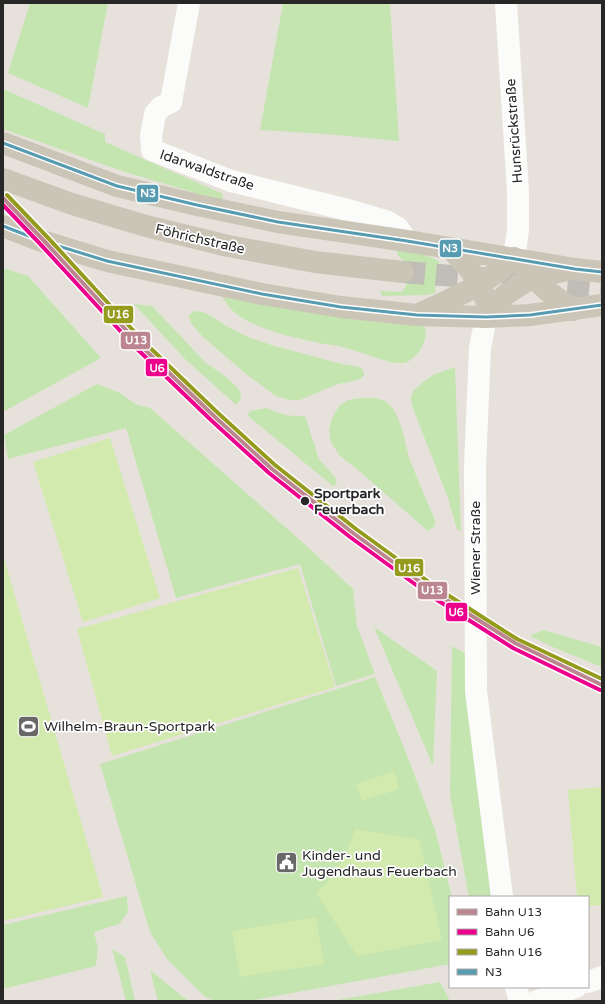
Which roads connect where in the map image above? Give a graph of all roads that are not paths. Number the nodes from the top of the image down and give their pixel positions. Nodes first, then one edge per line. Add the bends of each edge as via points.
1 (189, 3) edge
2 (506, 3) edge
3 (3, 143) edge
4 (3, 179) edge
5 (3, 226) edge
6 (407, 241) junction
7 (450, 248) junction
8 (514, 258) junction
9 (576, 269) junction
10 (403, 272) tunnel mouth
11 (602, 272) edge
12 (532, 277) junction
13 (480, 284) junction
14 (602, 306) edge
15 (573, 310) junction
16 (417, 315) junction
17 (486, 317) junction
18 (502, 896) edge
19 (602, 976) edge
20 (589, 982) edge
21 (516, 988) edge
22 (573, 988) edge
23 (520, 1001) edge
24 (537, 1001) edge

1 - 6 street, Idarwaldstraße via 171,102 155,114 151,136 152,150 231,181 386,221 398,228
2 - 8 street, Hunsrückstraße via 518,192 518,230
3 - 6 main road via 117,186 278,222
4 - 10 main road, Föhrichstraße via 138,224 228,246 315,262
5 - 16 main road via 38,240 114,262 262,294 341,307
6 - 7 main road
7 - 8 main road
7 - 13 main road
8 - 9 main road
8 - 12 main road
8 - 13 main road
9 - 11 main road
9 - 12 main road
12 - 15 main road
12 - 17 main road via 505,295
13 - 16 main road
13 - 17 main road via 486,302
14 - 15 main road
15 - 17 main road
16 - 17 main road
17 - 18 street, Wiener Straße via 480,348 475,466 476,691
19 - 20 street
21 - 23 street
22 - 24 street

